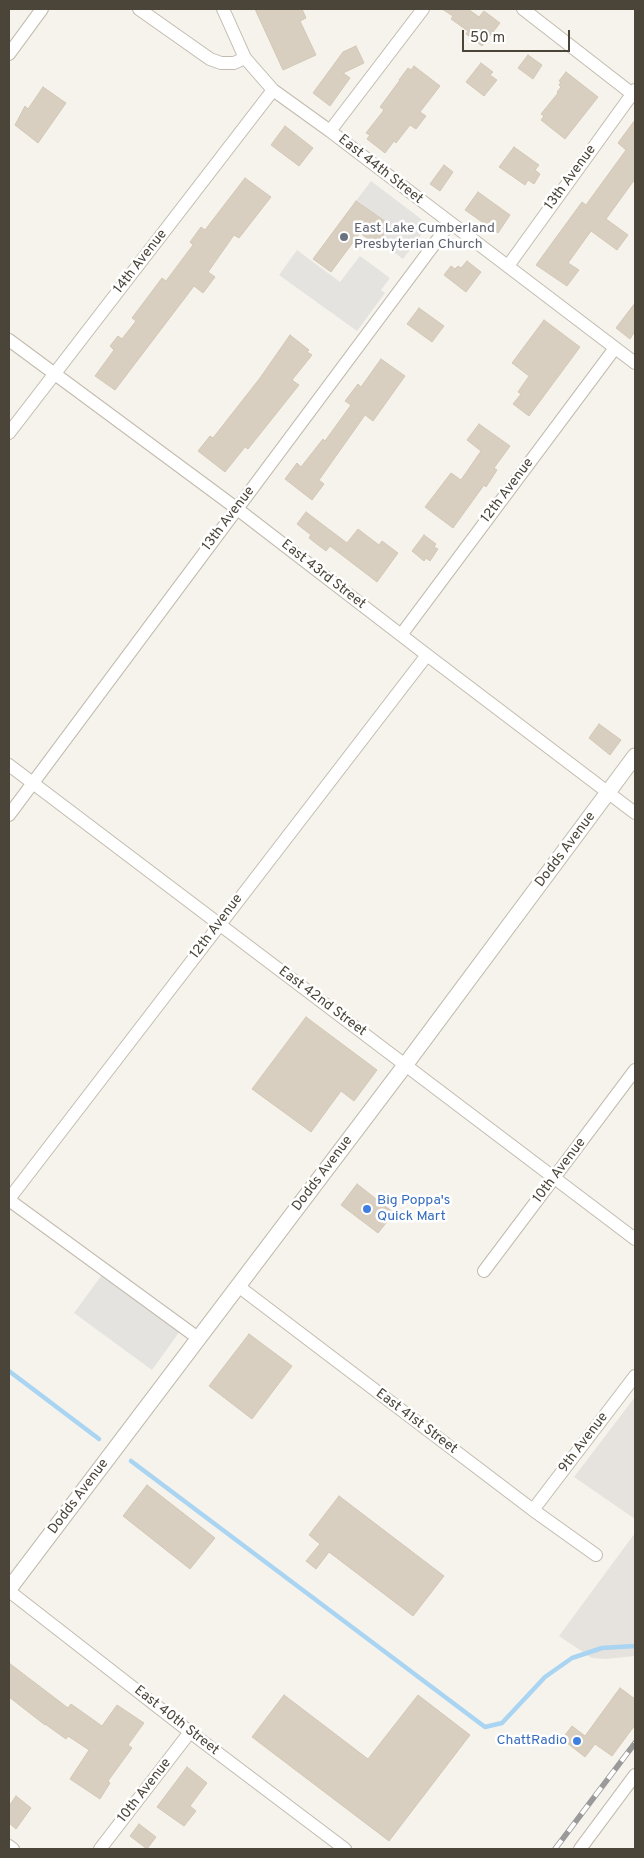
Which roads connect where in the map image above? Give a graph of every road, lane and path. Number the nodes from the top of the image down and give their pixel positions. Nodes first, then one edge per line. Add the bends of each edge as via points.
1 (42, 9) edge
2 (139, 9) edge
3 (223, 9) edge
4 (423, 9) edge
5 (523, 9) edge
6 (9, 54) edge
7 (245, 58) junction
8 (273, 90) junction
9 (634, 93) edge
10 (330, 131) junction
11 (450, 223) junction
12 (508, 266) junction
13 (9, 340) edge
14 (615, 348) junction
15 (635, 362) edge
16 (54, 374) junction
17 (9, 433) edge
18 (236, 508) junction
19 (402, 635) junction
20 (426, 655) junction
21 (635, 756) edge
22 (9, 765) edge
23 (33, 783) junction
24 (609, 792) junction
25 (635, 813) edge
26 (9, 815) edge
27 (218, 924) junction
28 (406, 1064) junction
29 (635, 1070) edge
30 (554, 1178) junction
31 (9, 1200) edge
32 (635, 1239) edge
33 (484, 1271) dead end
34 (238, 1286) junction
35 (198, 1338) junction
36 (635, 1376) edge
37 (533, 1510) junction
38 (596, 1556) dead end
39 (9, 1590) edge
40 (190, 1732) junction
41 (635, 1775) edge
42 (9, 1846) edge
43 (13, 1849) edge
44 (100, 1849) edge
45 (345, 1849) edge
46 (580, 1849) edge

1 - 6 street
2 - 7 street via 210,59 234,63
3 - 7 street, East 44th Street
4 - 10 street
5 - 9 street
7 - 8 street, East 44th Street
8 - 10 street, East 44th Street
8 - 16 street, 14th Avenue
9 - 12 street, 13th Avenue
10 - 11 street, East 44th Street
11 - 12 street, East 44th Street
11 - 18 street, 13th Avenue
12 - 14 street, East 44th Street
13 - 16 street, East 43rd Street
14 - 15 street, East 44th Street
14 - 19 street, 12th Avenue
16 - 17 street, 14th Avenue
16 - 18 street, East 43rd Street
18 - 19 street, East 43rd Street
18 - 23 street, 13th Avenue
19 - 20 street, East 43rd Street
20 - 24 street, East 43rd Street
20 - 27 street, 12th Avenue
21 - 24 street, Dodds Avenue
22 - 23 street, East 42nd Street
23 - 26 street, 13th Avenue
23 - 27 street, East 42nd Street
24 - 25 street, East 43rd Street
24 - 28 street, Dodds Avenue
27 - 28 street, East 42nd Street
27 - 31 street, 12th Avenue
28 - 30 street, East 42nd Street
28 - 34 street, Dodds Avenue
29 - 30 street, 10th Avenue
30 - 32 street, East 42nd Street
30 - 33 street, 10th Avenue
31 - 35 street
34 - 35 street, Dodds Avenue
34 - 37 street, East 41st Street
35 - 39 street, Dodds Avenue
36 - 37 street, 9th Avenue
37 - 38 street, East 41st Street
39 - 40 street, East 40th Street
40 - 44 street, 10th Avenue
40 - 45 street, East 40th Street
41 - 46 street
42 - 43 street

